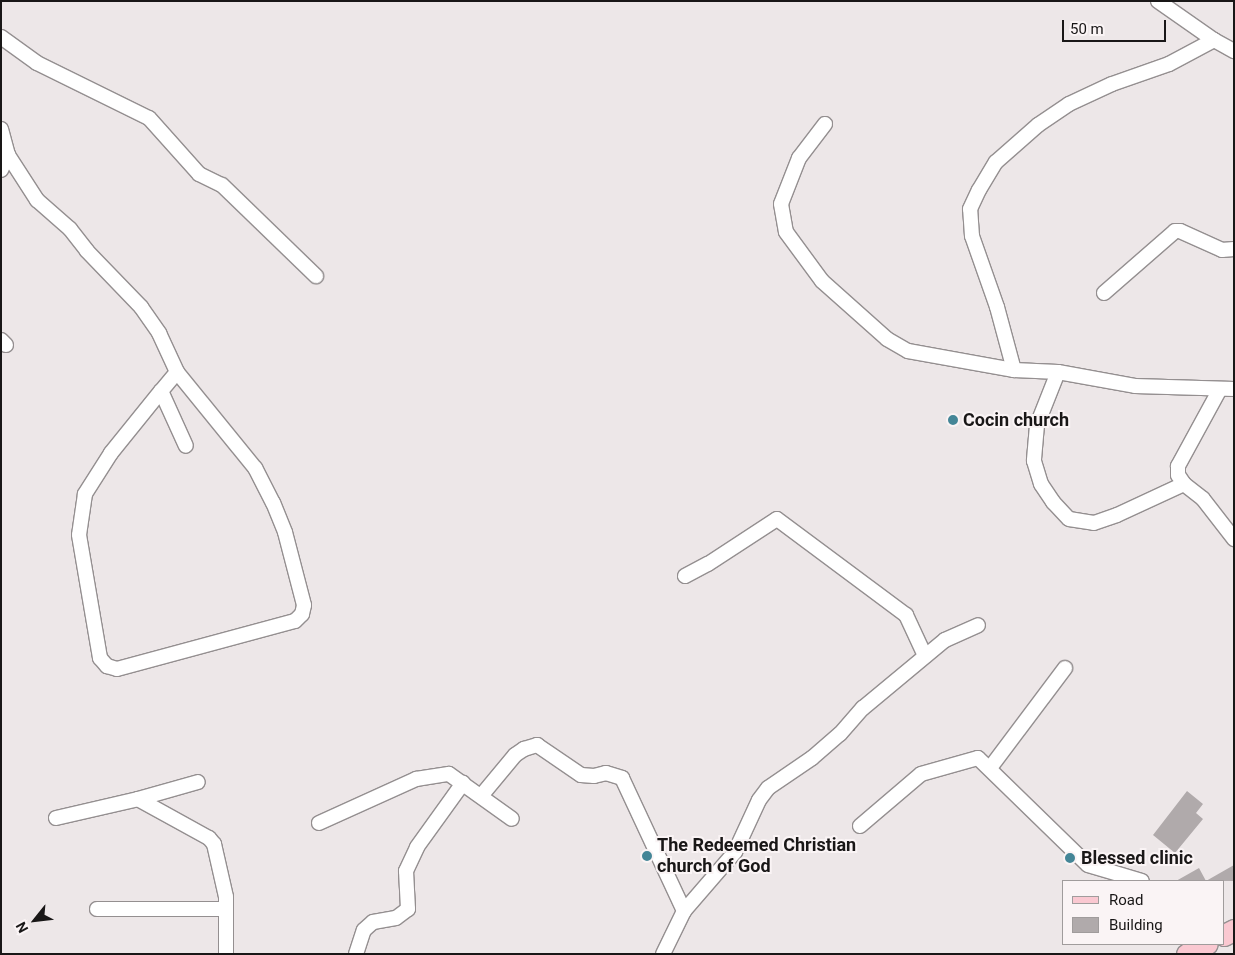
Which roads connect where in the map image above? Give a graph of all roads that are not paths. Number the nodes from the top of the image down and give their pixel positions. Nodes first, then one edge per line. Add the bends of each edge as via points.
1 (1158, 1) edge
2 (1, 37) edge
3 (1214, 40) junction
4 (1234, 51) edge
5 (825, 124) dead end
6 (1, 129) edge
7 (8, 155) junction
8 (1, 170) edge
9 (1234, 249) edge
10 (316, 276) dead end
11 (1104, 293) dead end
12 (1014, 370) junction
13 (177, 372) junction
14 (1058, 372) junction
15 (1227, 389) edge
16 (161, 390) junction
17 (186, 446) dead end
18 (1184, 484) junction
19 (1234, 539) edge
20 (685, 576) dead end
21 (978, 625) dead end
22 (925, 656) junction
23 (1065, 668) dead end
24 (990, 768) junction
25 (198, 782) dead end
26 (463, 783) junction
27 (481, 796) junction
28 (138, 799) junction
29 (56, 818) dead end
30 (512, 820) dead end
31 (319, 823) dead end
32 (860, 826) dead end
33 (1139, 880) edge
34 (97, 909) dead end
35 (225, 909) junction
36 (684, 911) junction
37 (1205, 945) edge
38 (226, 954) edge
39 (356, 954) edge
40 (663, 954) edge
41 (1187, 954) edge

1 - 3 street
2 - 10 street via 37,63 149,118 199,174 222,185
3 - 4 street
3 - 12 street via 1169,64 1112,84 1069,104 1038,125 996,162 970,209 972,236 997,307
5 - 12 street via 799,158 781,204 786,232 822,281 886,339 908,351
6 - 7 street
7 - 8 street
7 - 13 street via 37,200 70,229 140,307 159,333
9 - 11 street via 1222,250 1175,231
12 - 14 street
13 - 16 street
13 - 16 street via 255,468 285,532 304,605 302,614 294,621 118,669 107,666 100,658 79,535 85,494 111,453
14 - 15 street via 1135,386
14 - 18 street via 1037,425 1034,462 1041,484 1069,519 1094,523
15 - 18 street via 1178,466 1178,475
16 - 17 street
18 - 19 street via 1202,500
20 - 22 street via 777,519 906,615
21 - 22 street via 945,640
22 - 36 street via 863,708 812,758 768,788 735,852
23 - 24 street
24 - 32 street via 978,758 920,774
24 - 33 street via 1088,865
25 - 28 street
26 - 27 street
26 - 31 street via 449,774 416,779
26 - 39 street via 418,847 406,871 408,909 396,918 373,922 364,930
27 - 30 street
27 - 36 street via 515,755 537,745 581,775 606,773 622,778
28 - 29 street
28 - 35 street via 214,844 226,897
34 - 35 street
35 - 38 street
36 - 40 street
37 - 41 main road

